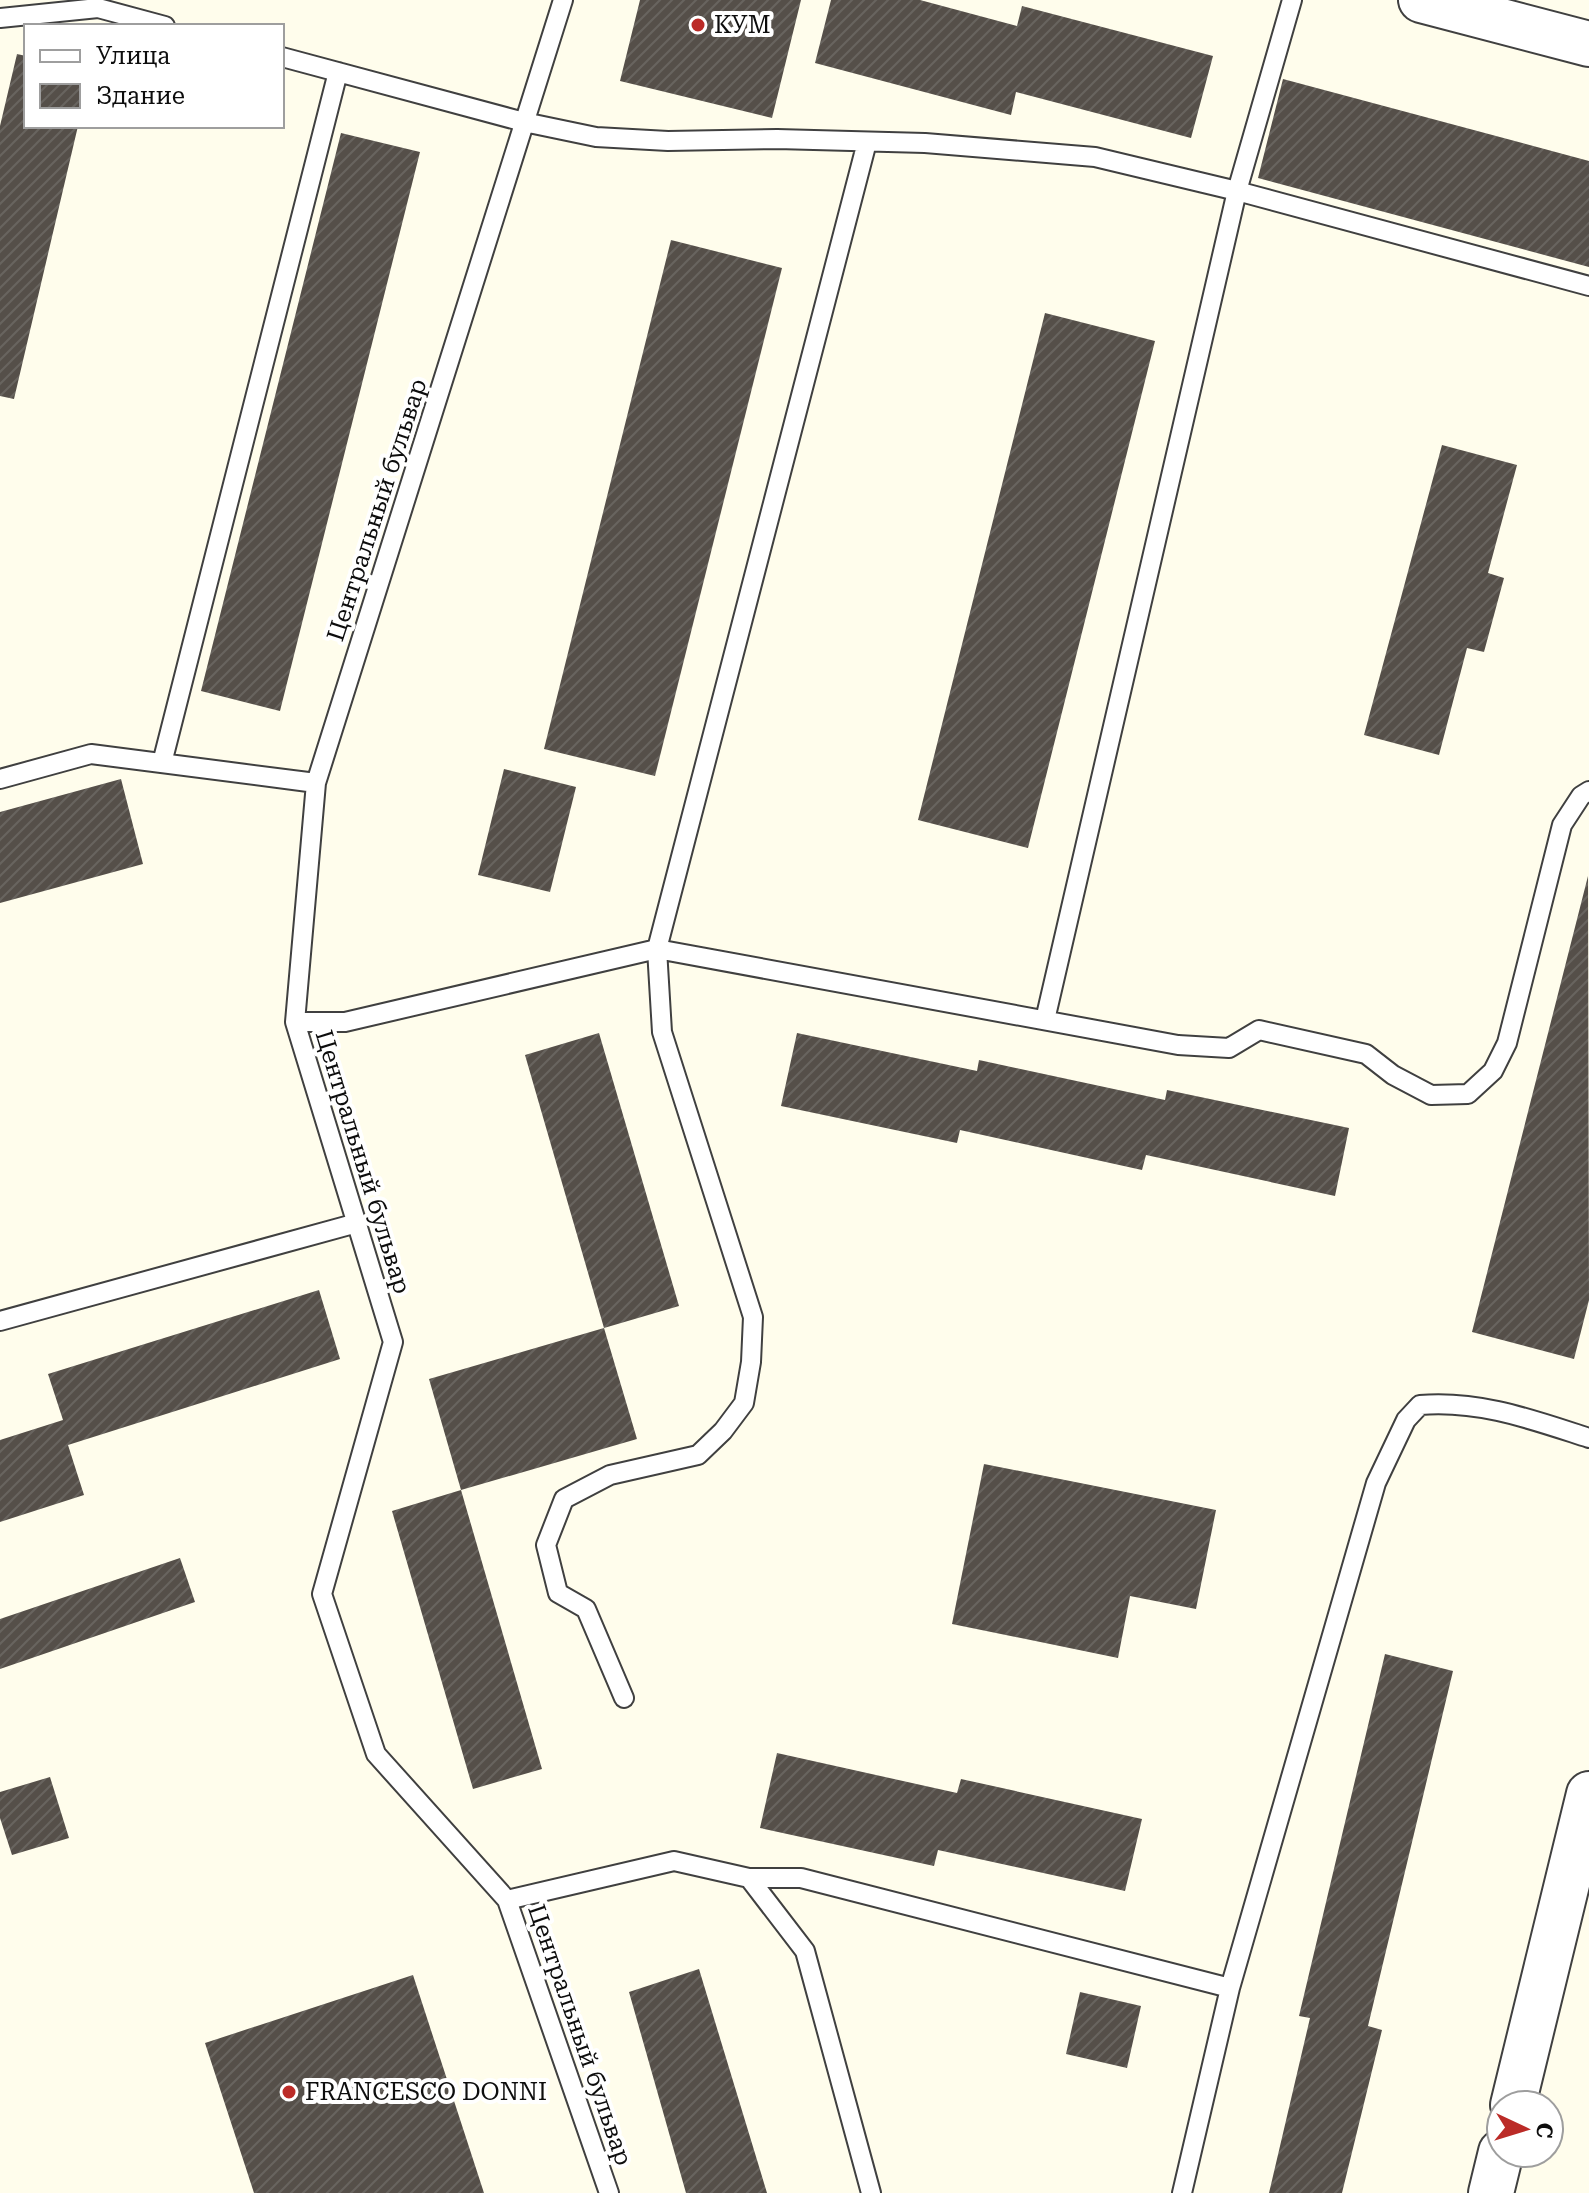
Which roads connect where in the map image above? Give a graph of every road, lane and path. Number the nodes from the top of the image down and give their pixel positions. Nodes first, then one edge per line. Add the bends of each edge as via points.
1 (563, 0) edge
2 (1292, 0) edge
3 (1421, 0) edge
4 (0, 18) edge
5 (158, 24) edge
6 (1589, 44) edge
7 (284, 58) edge
8 (338, 72) junction
9 (524, 122) junction
10 (867, 142) junction
11 (1237, 191) junction
12 (1589, 286) edge
13 (162, 763) junction
14 (0, 779) edge
15 (316, 783) junction
16 (1589, 791) edge
17 (657, 949) junction
18 (1045, 1020) junction
19 (295, 1022) junction
20 (357, 1223) junction
21 (0, 1321) edge
22 (1589, 1438) edge
23 (624, 1698) dead end
24 (1589, 1794) edge
25 (749, 1878) junction
26 (507, 1900) junction
27 (1230, 1988) junction
28 (1517, 2089) edge
29 (1497, 2169) edge
30 (609, 2193) edge
31 (871, 2193) edge
32 (1182, 2193) edge
33 (1491, 2193) edge

1 - 9 lane, Центральный бульвар
2 - 11 lane
3 - 6 street
4 - 5 lane via 98,8
7 - 8 lane
8 - 9 lane
8 - 13 lane
9 - 10 lane via 596,137
9 - 15 lane, Центральный бульвар
10 - 11 lane via 1095,157
10 - 17 lane
11 - 12 lane
11 - 18 lane
13 - 14 lane via 91,754
13 - 15 lane
15 - 19 lane, Центральный бульвар
16 - 18 lane via 1562,825 1507,1043 1493,1071 1468,1094 1431,1095 1366,1054 1259,1030 1229,1048 1178,1045
17 - 18 lane
17 - 19 lane via 345,1022
17 - 23 lane via 662,1032 753,1317 744,1403 723,1431 698,1455 610,1475 564,1499 546,1545 558,1593 586,1609
19 - 20 lane, Центральный бульвар
20 - 21 lane
20 - 26 lane, Центральный бульвар via 393,1342 322,1594 376,1754
22 - 27 lane via 1505,1410 1442,1403 1420,1405 1406,1420 1376,1483
24 - 28 street
25 - 26 lane via 674,1861
25 - 27 lane via 801,1878
25 - 31 lane via 805,1951
26 - 30 lane, Центральный бульвар
27 - 32 lane
29 - 33 street

